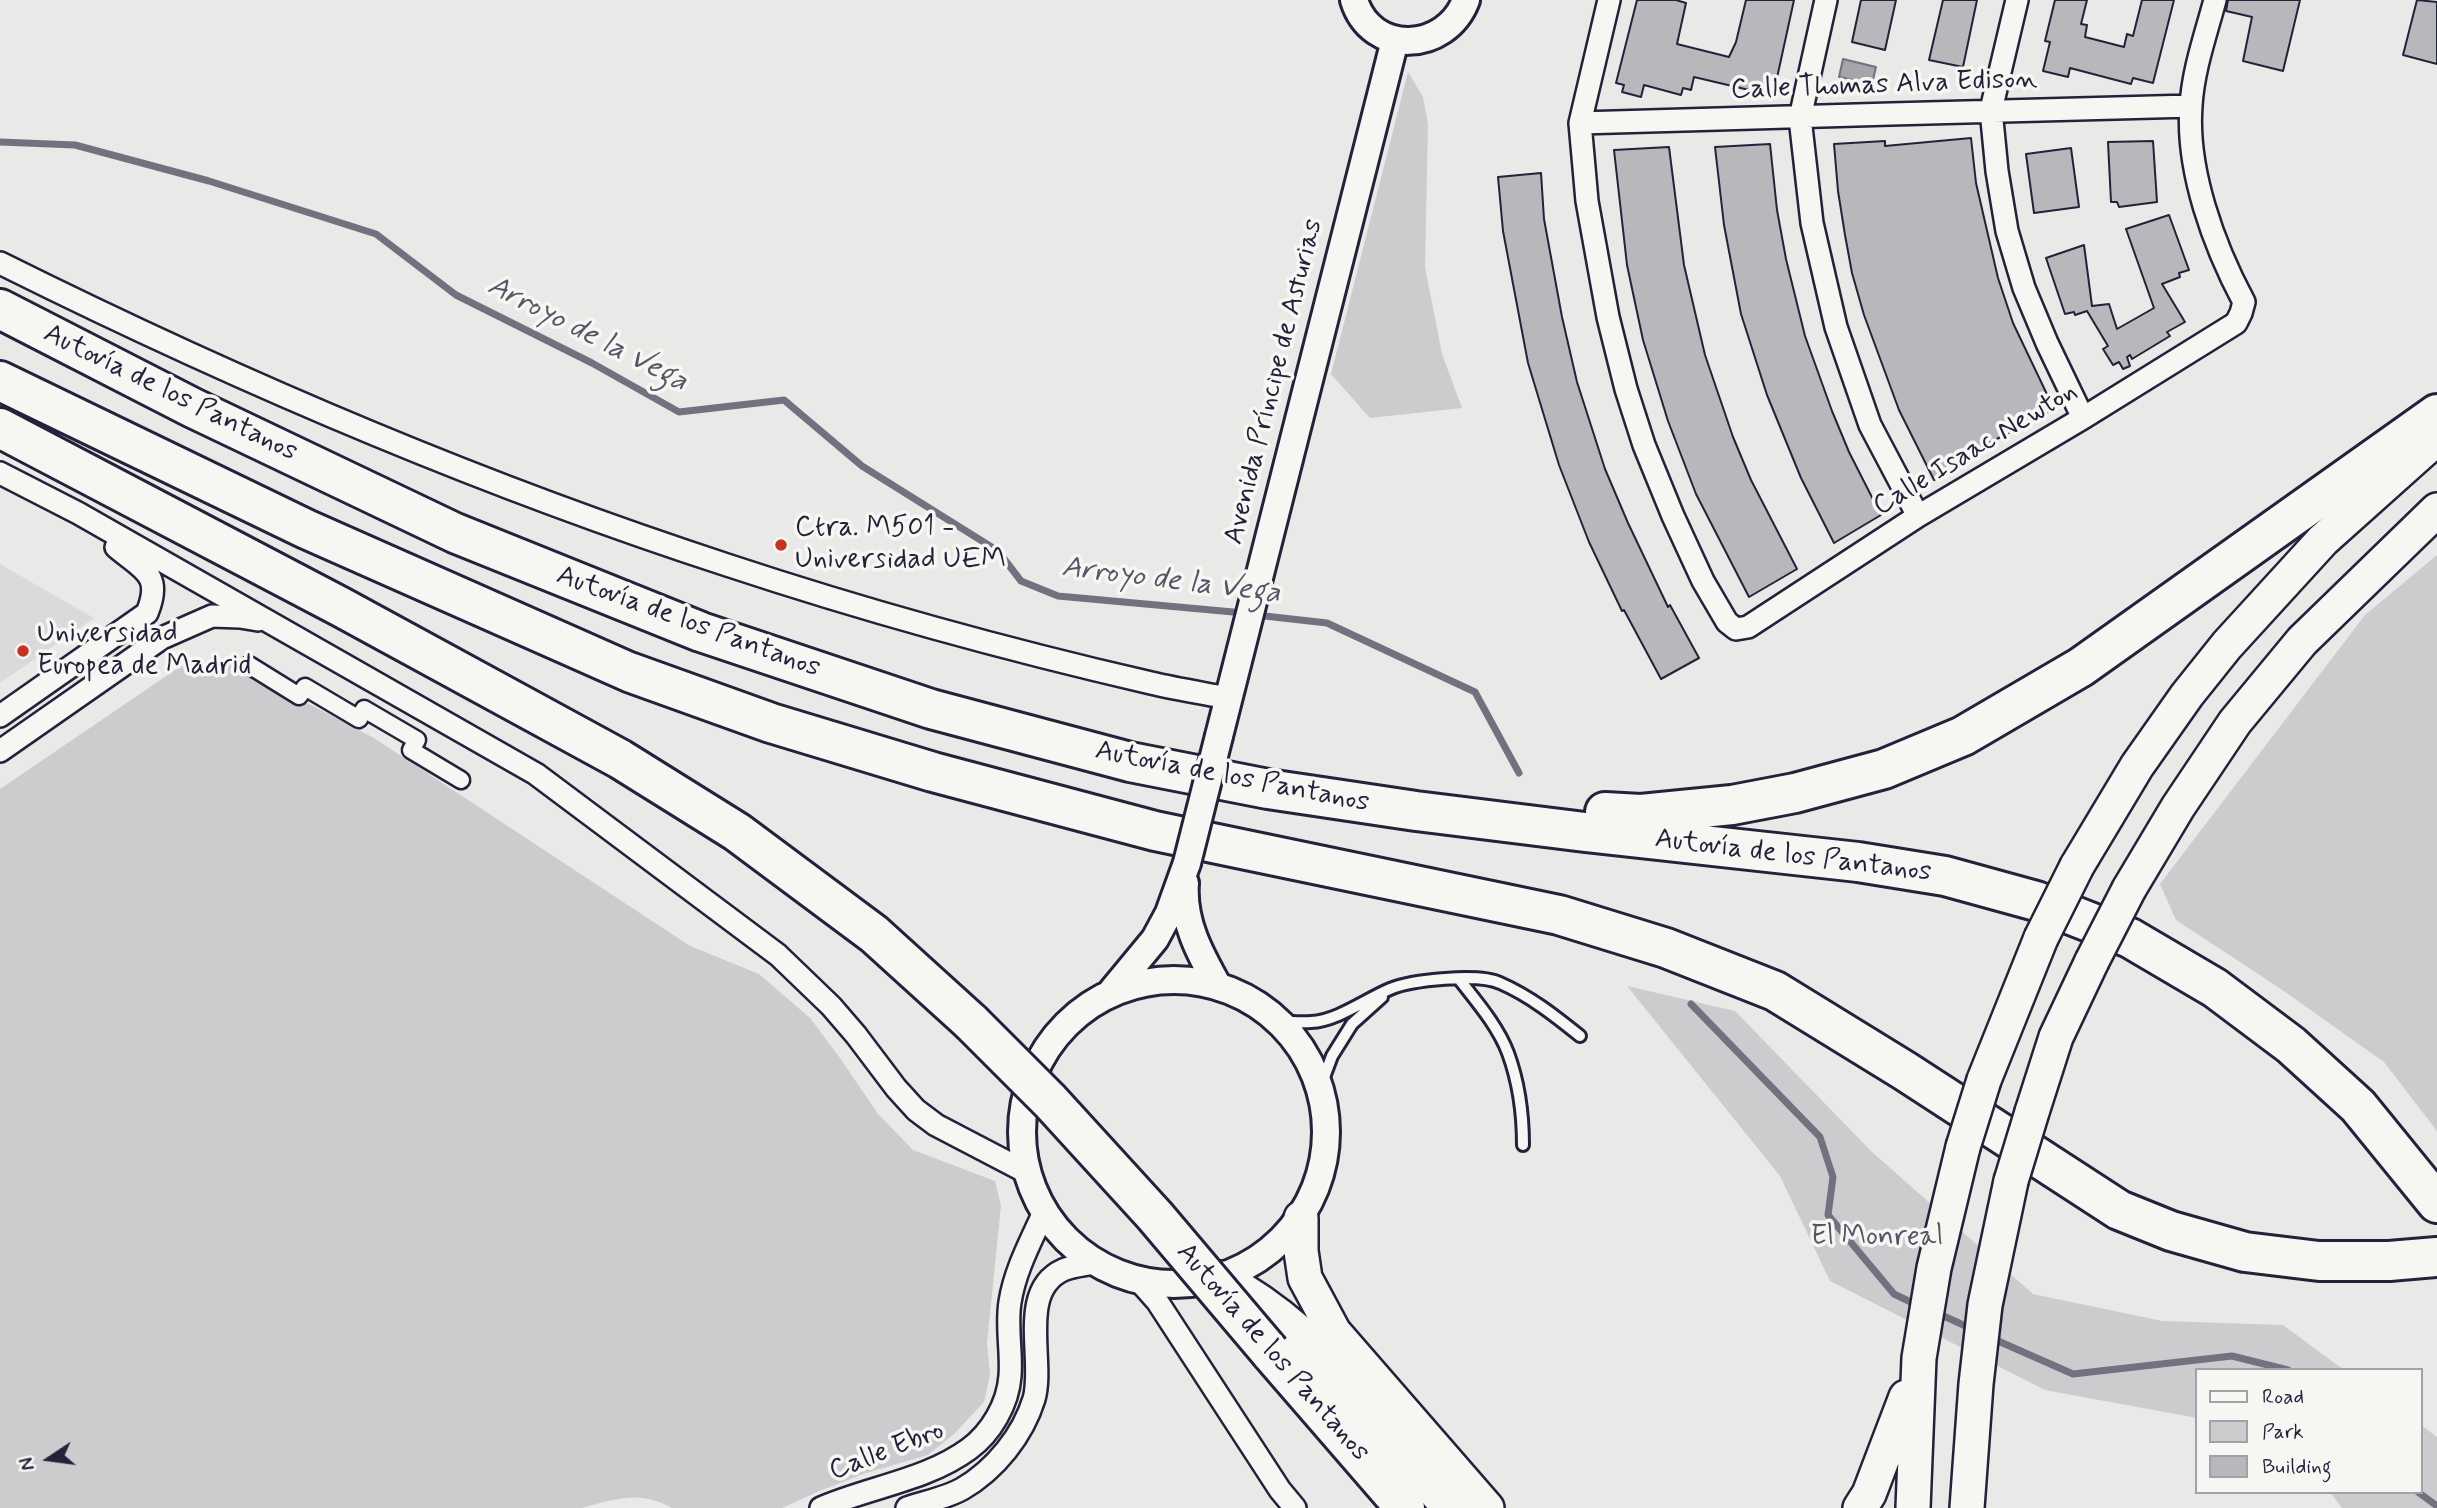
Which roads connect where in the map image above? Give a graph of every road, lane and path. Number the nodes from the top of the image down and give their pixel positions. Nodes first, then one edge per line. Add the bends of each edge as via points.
1 (1354, 0) edge
2 (1466, 0) edge
3 (1609, 0) edge
4 (1826, 0) edge
5 (2017, 0) edge
6 (2215, 0) edge
7 (1395, 40) junction
8 (2191, 106) junction
9 (1991, 110) junction
10 (1800, 118) junction
11 (1580, 124) junction
12 (0, 263) edge
13 (0, 309) edge
14 (0, 381) edge
15 (2437, 414) edge
16 (2083, 418) junction
17 (0, 428) edge
18 (2437, 438) edge
19 (0, 472) edge
20 (0, 484) edge
21 (58, 503) junction
22 (2437, 510) edge
23 (78, 513) junction
24 (1918, 516) junction
25 (270, 622) junction
26 (249, 665) dead end
27 (1228, 698) junction
28 (0, 716) edge
29 (0, 751) edge
30 (461, 780) dead end
31 (1268, 789) junction
32 (1187, 863) junction
33 (1459, 979) junction
34 (1219, 986) junction
35 (1392, 988) junction
36 (1111, 992) junction
37 (1279, 1021) junction
38 (1580, 1036) dead end
39 (1320, 1088) junction
40 (1523, 1145) dead end
41 (1026, 1172) junction
42 (2437, 1203) edge
43 (1044, 1212) junction
44 (1301, 1218) junction
45 (2437, 1257) edge
46 (1094, 1263) junction
47 (1221, 1278) junction
48 (1140, 1283) junction
49 (1919, 1359) junction
50 (821, 1508) edge
51 (906, 1508) edge
52 (1295, 1508) edge
53 (1405, 1508) edge
54 (1449, 1508) edge
55 (1486, 1508) edge
56 (1860, 1508) edge
57 (1913, 1508) edge
58 (1967, 1508) edge

1 - 7 street via 1365,20
2 - 7 street via 1462,13 1433,38
3 - 11 street
4 - 10 street
5 - 9 street
6 - 8 street
7 - 27 street, Avenida Príncipe de Asturias
8 - 9 street, Calle Thomas Alva Edison
8 - 16 street, Calle Isaac Newton via 2193,154 2203,201 2244,302 2241,313 2236,323
9 - 10 street, Calle Thomas Alva Edison
9 - 16 street via 2007,231 2024,288
10 - 11 street, Calle Thomas Alva Edison
10 - 24 street via 1812,223 1836,327 1870,425
11 - 24 street, Calle Isaac Newton via 1597,263 1626,389 1672,516 1727,622 1736,629 1748,626
12 - 27 street via 349,424 526,494 727,565 918,623 1153,684
13 - 31 highway, Autovía de los Pantanos via 455,533 701,632 931,709 1130,762
14 - 45 highway via 318,534 629,672 771,723 1156,831 1559,915 1666,948 1775,991 2119,1210 2171,1231 2245,1252 2319,1261
15 - 31 highway via 2081,667 1962,736 1884,768 1732,805 1641,814 1399,792
16 - 24 street, Calle Isaac Newton
17 - 53 highway, Autovía de los Pantanos, bridge via 620,759 737,832 874,934 1050,1101 1155,1216
18 - 49 main road, bridge via 2323,540 2227,645 2137,766 2077,866 2041,938 1962,1147
19 - 21 street
20 - 21 lane
21 - 23 street
22 - 58 main road, bridge via 2302,641 2235,722 2129,889 2056,1037 2011,1181 1986,1304
23 - 25 street
23 - 28 street via 153,581 155,595 147,613
25 - 29 street via 212,616 162,638
25 - 41 street via 536,774 778,955 831,1006 916,1110
26 - 30 street via 299,696 305,687 359,719 365,709 417,740 411,750
27 - 32 street, Avenida Príncipe de Asturias, bridge
31 - 42 highway, Autovía de los Pantanos via 1546,827 1858,862 1945,876 2036,901 2130,938 2215,988 2358,1105
32 - 34 street, Avenida Príncipe de Asturias via 1184,903 1190,929
32 - 36 street, Avenida Príncipe de Asturias via 1155,939
33 - 35 lane via 1439,978
33 - 38 lane via 1498,981 1547,1009
33 - 40 lane via 1507,1051 1523,1108
34 - 36 street via 1182,979 1146,981
34 - 37 street via 1251,1000
35 - 37 lane via 1314,1023
35 - 39 lane via 1352,1024 1332,1056
36 - 41 street via 1074,1016 1041,1058 1028,1087 1021,1129
37 - 39 street via 1304,1052
39 - 44 street via 1326,1135 1323,1168
41 - 43 street
43 - 46 street via 1066,1241
43 - 50 street, Calle Ebro via 1019,1267 1010,1301 1010,1377 1003,1406 987,1433 935,1468
44 - 47 street via 1278,1245
44 - 55 main road via 1305,1278 1334,1332
46 - 48 street
46 - 51 street, Calle Ebro via 1062,1271 1046,1285 1036,1304 1035,1396 1020,1432 995,1464 961,1489
47 - 48 street via 1187,1285
47 - 54 main road via 1251,1293 1299,1332
48 - 52 street via 1157,1301
49 - 56 main road
49 - 57 main road

